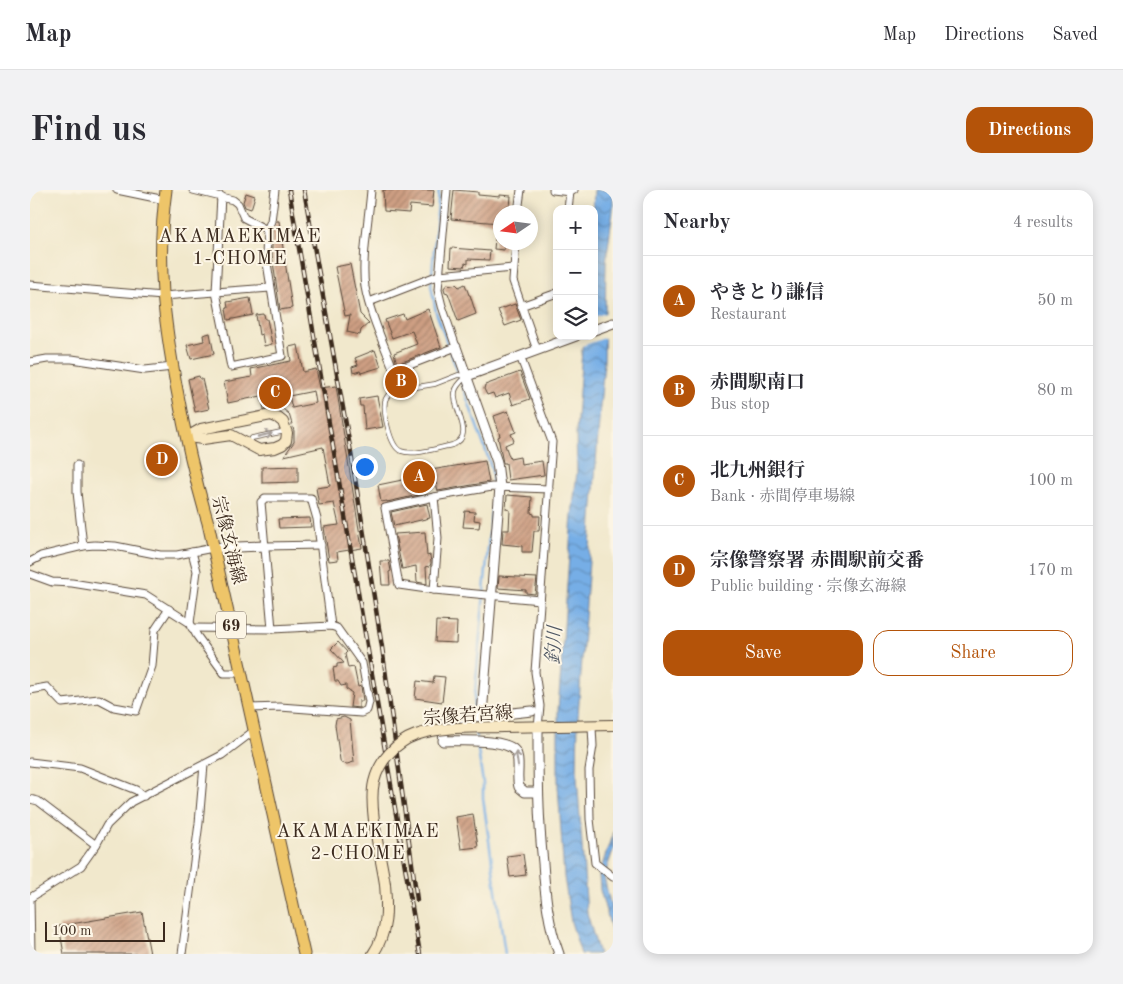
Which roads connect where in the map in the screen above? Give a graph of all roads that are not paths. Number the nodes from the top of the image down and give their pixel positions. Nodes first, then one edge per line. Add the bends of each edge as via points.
1 (117, 190) edge
2 (193, 190) edge
3 (275, 190) edge
4 (371, 190) edge
5 (446, 190) edge
6 (520, 190) edge
7 (553, 190) edge
8 (572, 191) edge
9 (165, 195) edge
10 (221, 196) junction
11 (519, 205) edge
12 (569, 205) edge
13 (267, 230) junction
14 (515, 250) edge
15 (513, 268) junction
16 (439, 275) junction
17 (30, 285) edge
18 (270, 288) junction
19 (216, 292) junction
20 (553, 294) edge
21 (163, 296) junction
22 (368, 302) junction
23 (521, 306) junction
24 (613, 323) edge
25 (598, 329) edge
26 (565, 340) edge
27 (456, 347) junction
28 (537, 350) junction
29 (520, 356) junction
30 (30, 362) edge
31 (173, 367) junction
32 (467, 376) junction
33 (186, 437) junction
34 (77, 465) dead end
35 (500, 487) junction
36 (549, 490) junction
37 (434, 497) junction
38 (321, 545) junction
39 (84, 546) junction
40 (265, 546) junction
41 (213, 548) junction
42 (192, 552) junction
43 (30, 562) edge
44 (30, 574) edge
45 (434, 590) junction
46 (492, 596) junction
47 (540, 600) junction
48 (169, 609) junction
49 (191, 625) junction
50 (330, 626) junction
51 (232, 628) junction
52 (272, 629) junction
53 (242, 673) junction
54 (30, 690) edge
55 (250, 708) junction
56 (532, 711) dead end
57 (482, 715) junction
58 (613, 725) edge
59 (591, 727) junction
60 (542, 728) junction
61 (255, 730) junction
62 (30, 762) edge
63 (204, 765) junction
64 (538, 792) junction
65 (144, 796) junction
66 (30, 800) edge
67 (96, 845) junction
68 (613, 877) edge
69 (30, 898) edge
70 (31, 954) edge
71 (182, 954) edge
72 (304, 954) edge
73 (373, 954) edge
74 (559, 954) edge

1 - 9 street
2 - 10 street
3 - 13 street
4 - 22 street via 364,267
5 - 16 street
6 - 11 street
7 - 8 street
8 - 12 street
9 - 21 main road, 宗像玄海線 / 69
10 - 13 street via 238,204 244,218
10 - 19 street
13 - 18 street
14 - 15 street
15 - 16 street
15 - 23 street via 513,281
16 - 22 street
16 - 27 street via 438,290
17 - 21 street
18 - 19 street
18 - 19 street via 282,356 231,367
19 - 21 street
20 - 23 street
21 - 31 main road, 宗像玄海線 / 69
22 - 27 street via 394,371
23 - 28 street
24 - 25 street
26 - 28 street
27 - 32 street
28 - 29 street
29 - 32 street
29 - 36 street via 552,442
30 - 31 street via 72,359 145,370
31 - 33 main road, 宗像玄海線 / 69
32 - 32 lane via 455,392 463,433 458,443 412,452 399,451 390,433 385,402 388,395 392,391 435,384 458,375
32 - 35 street via 497,462
33 - 33 main road via 201,429 271,415 283,422 287,431 282,445 259,450 231,435 203,439
33 - 41 main road, 宗像玄海線 / 69
34 - 39 street
35 - 36 street
35 - 37 street
35 - 46 street
36 - 47 street
37 - 45 street via 438,538
37 - 45 street via 385,508 399,585
38 - 40 street
38 - 40 street via 311,498 265,498 261,502
38 - 50 street
39 - 42 street via 115,546 160,555
39 - 43 street via 41,556
40 - 41 street
40 - 52 street
41 - 42 street
41 - 51 main road, 宗像玄海線 / 69
42 - 49 street via 197,572
44 - 48 street via 52,582 146,595
45 - 46 street
46 - 47 street
46 - 57 street
47 - 60 street via 536,672
48 - 49 street
48 - 54 street via 155,630 152,666 136,711 114,707 99,698 62,703 47,687
49 - 51 street
49 - 53 street via 224,673
50 - 52 street
50 - 55 street via 337,628 362,663 369,702 367,710 361,713
51 - 52 street
51 - 53 main road, 宗像玄海線 / 69
53 - 55 main road, 宗像玄海線 / 69
55 - 61 main road, 宗像玄海線 / 69
56 - 57 street
64 -> 57 street via 525,792 519,787 518,755 508,745 443,740 449,715 465,718
58 - 59 main road, 宗像若宮線
59 - 60 main road, 宗像若宮線
59 - 68 street via 590,819 595,863
60 - 64 street
60 - 73 main road, 宗像若宮線, bridge via 432,731 416,735 396,747 382,763 374,782 373,795 387,909 386,925
61 - 63 street
61 - 72 main road, 宗像玄海線 / 69
62 - 65 street via 80,768
63 - 65 street
63 - 71 street
64 - 74 street via 546,905
65 - 67 street via 130,802 118,813
66 - 67 street via 38,801
67 - 69 street via 81,866
69 - 70 street

